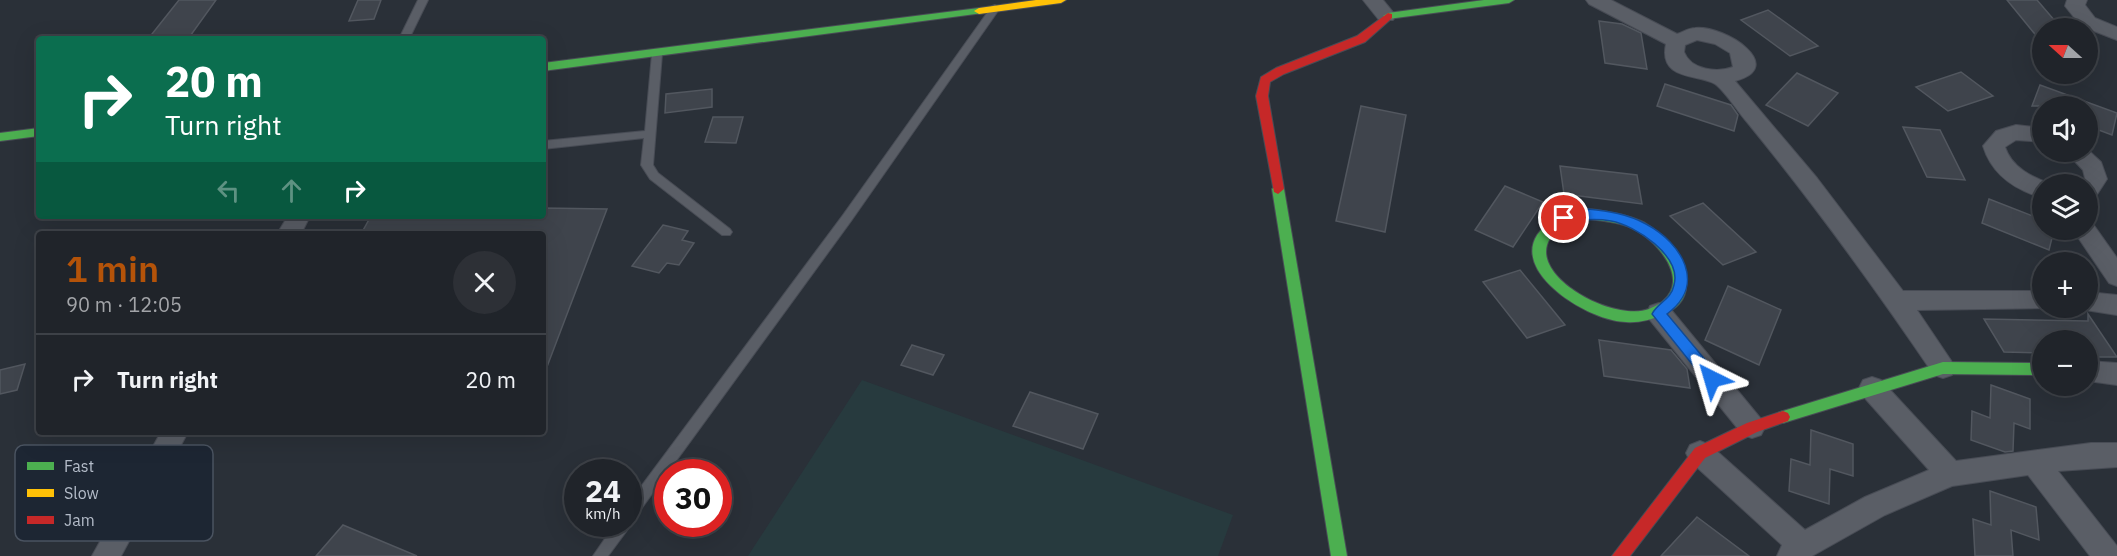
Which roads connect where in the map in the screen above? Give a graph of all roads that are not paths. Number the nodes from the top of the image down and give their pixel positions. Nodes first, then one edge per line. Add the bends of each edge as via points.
1 (423, 0) edge
2 (970, 0) edge
3 (1061, 0) edge
4 (1373, 0) edge
5 (1509, 0) edge
6 (1596, 0) edge
7 (2077, 0) edge
8 (995, 8) junction
9 (961, 12) junction
10 (1386, 16) junction
11 (2117, 34) edge
12 (405, 36) edge
13 (1676, 41) junction
14 (657, 54) junction
15 (546, 68) edge
16 (1722, 79) junction
17 (36, 132) edge
18 (649, 134) junction
19 (2032, 134) edge
20 (0, 137) edge
21 (546, 145) edge
22 (2032, 185) edge
23 (726, 232) dead end
24 (2092, 240) edge
25 (2117, 277) edge
26 (2032, 300) edge
27 (1898, 301) junction
28 (2098, 303) edge
29 (2117, 304) edge
30 (1659, 314) junction
31 (1943, 368) junction
32 (2032, 369) edge
33 (2098, 372) edge
34 (2117, 374) edge
35 (1872, 388) junction
36 (1752, 428) junction
37 (1700, 453) junction
38 (2117, 455) edge
39 (2035, 463) junction
40 (1950, 474) junction
41 (642, 497) edge
42 (614, 537) edge
43 (114, 541) edge
44 (1797, 551) edge
45 (106, 556) edge
46 (600, 556) edge
47 (1339, 556) edge
48 (1620, 556) edge
49 (2107, 556) edge

1 - 12 lane
2 - 9 lane
3 - 8 street
4 - 10 street
5 - 10 street
6 - 13 street
7 - 11 street via 2075,6 2088,22
8 - 9 street
8 - 41 lane
9 - 14 street
10 - 47 street via 1361,41 1280,69 1265,80 1262,96
13 - 16 street via 1675,57 1682,65
13 - 16 street via 1696,34 1710,35 1735,47 1746,64 1743,71
14 - 15 street
14 - 18 lane
16 - 27 street via 1766,129
17 - 20 street
18 - 21 lane
18 - 23 lane via 647,165 654,176
19 - 22 street via 2011,132 1999,137 1994,146 1996,157 2006,170
24 - 25 street
26 - 27 street
27 - 31 street
28 - 29 street
30 - 30 street via 1676,301 1682,283 1678,262 1663,243 1641,227 1615,217 1588,214 1564,218 1547,229 1539,246 1542,266 1555,286 1577,303 1605,315 1634,318
30 - 36 street
31 - 32 street
31 - 35 street
33 - 34 street
35 - 36 street
35 - 40 street
36 - 37 street
37 - 44 street
37 - 48 street
38 - 39 street
39 - 40 street
39 - 49 street
40 - 44 street via 1875,506
42 - 46 lane
43 - 45 street

